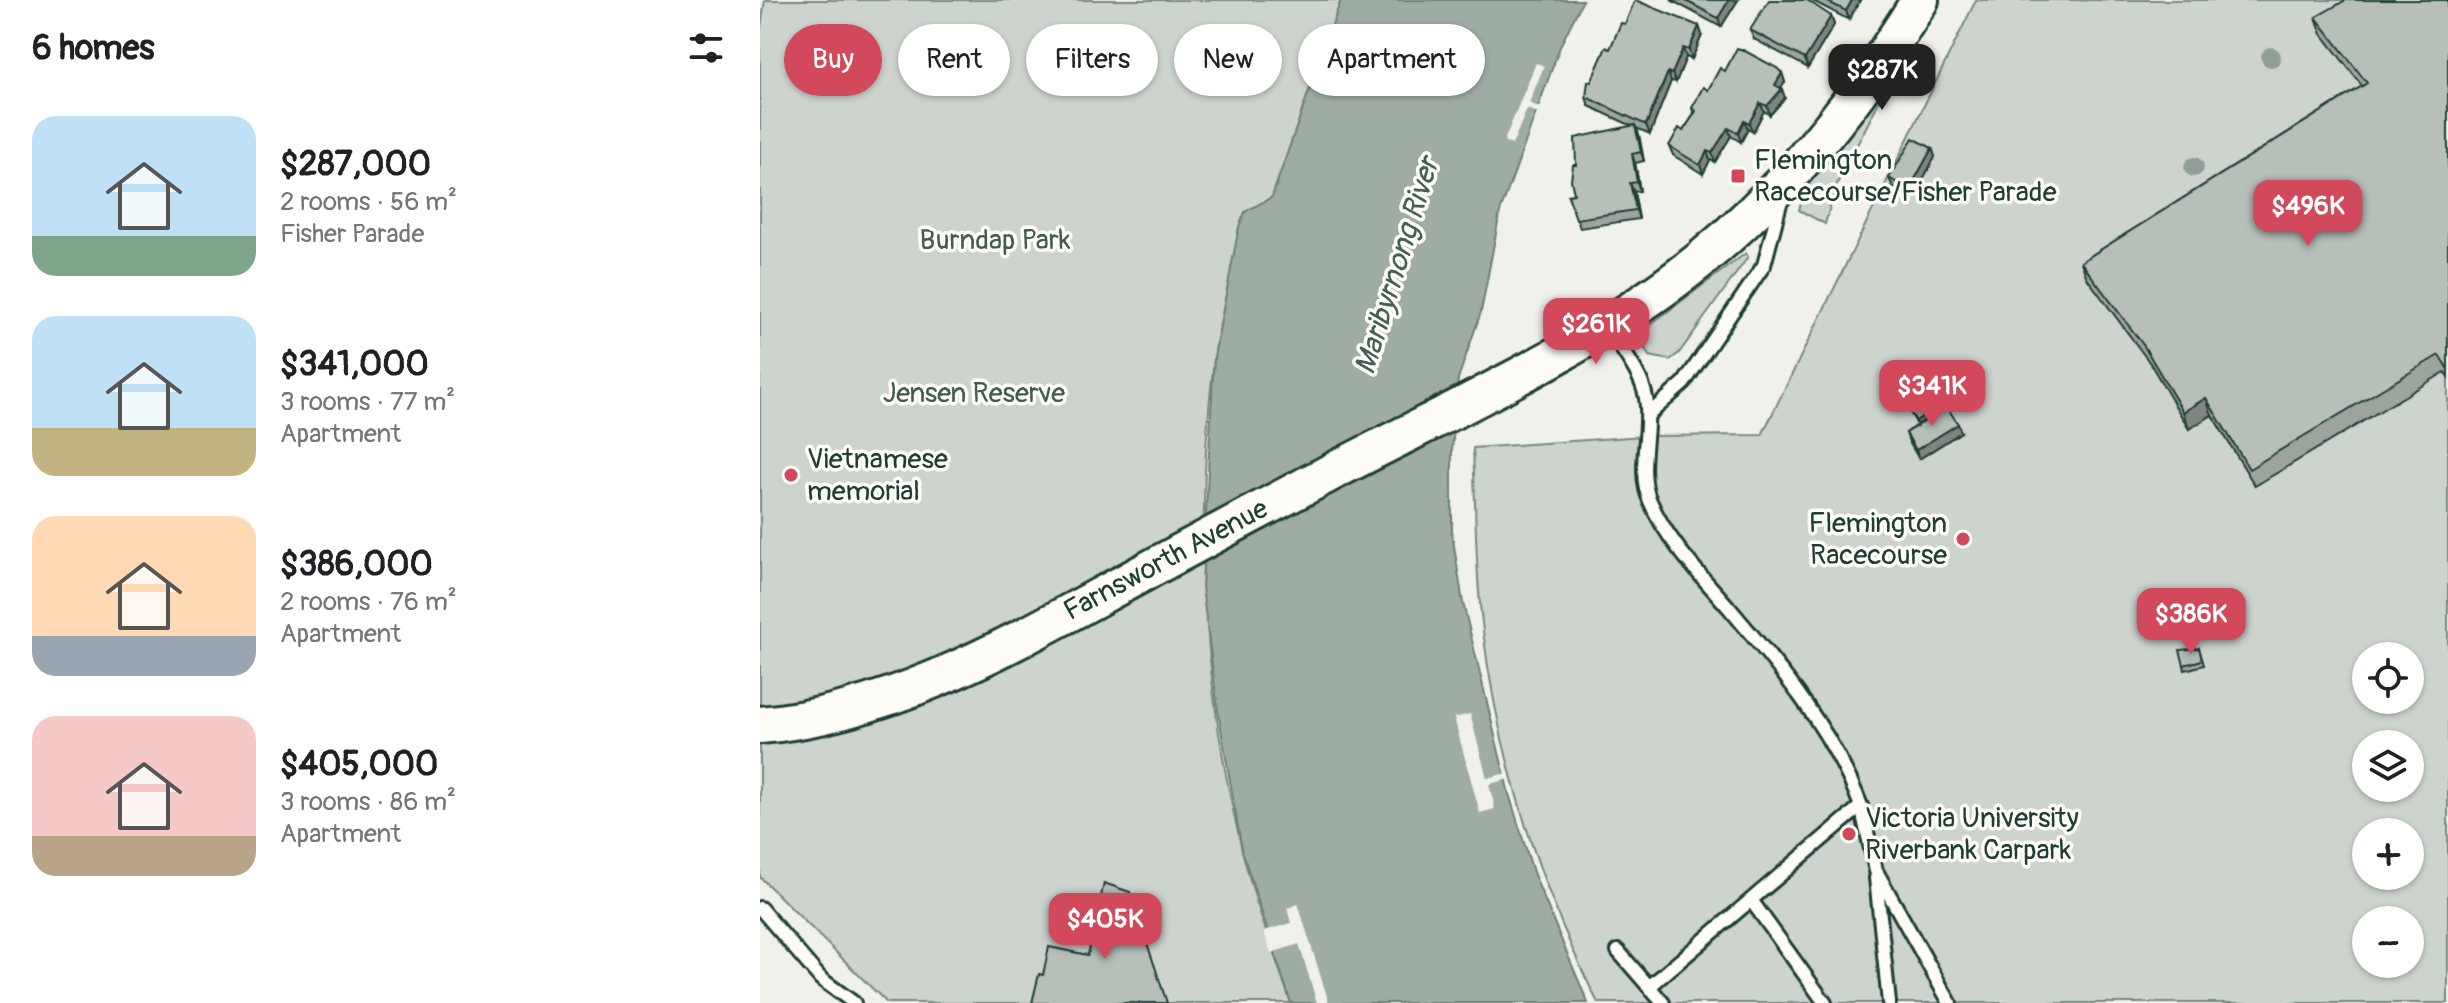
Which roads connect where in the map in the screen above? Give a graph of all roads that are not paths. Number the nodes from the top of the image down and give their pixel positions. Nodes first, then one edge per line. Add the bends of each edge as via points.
1 (1920, 0) edge
2 (1786, 181) junction
3 (1607, 326) junction
4 (1647, 416) junction
5 (760, 725) edge
6 (1861, 806) junction
7 (1876, 871) junction
8 (1751, 900) junction
9 (760, 908) edge
10 (1618, 951) dead end
11 (1649, 987) junction
12 (854, 1003) edge
13 (1663, 1003) edge
14 (1825, 1003) edge
15 (1889, 1003) edge
16 (1950, 1003) edge

1 - 2 main road, Farnsworth Avenue via 1846,111
2 - 3 main road, Farnsworth Avenue via 1696,263
2 - 4 lane via 1764,265 1684,383
3 - 4 lane via 1643,386
3 - 5 main road, Farnsworth Avenue via 1030,634 919,686 800,722
4 - 6 lane via 1643,449 1649,499 1674,543 1825,727
6 - 7 lane
6 - 8 lane
7 - 15 lane
7 - 16 lane
8 - 11 lane
8 - 14 lane
9 - 12 lane via 821,979
10 - 11 lane
11 - 13 lane

